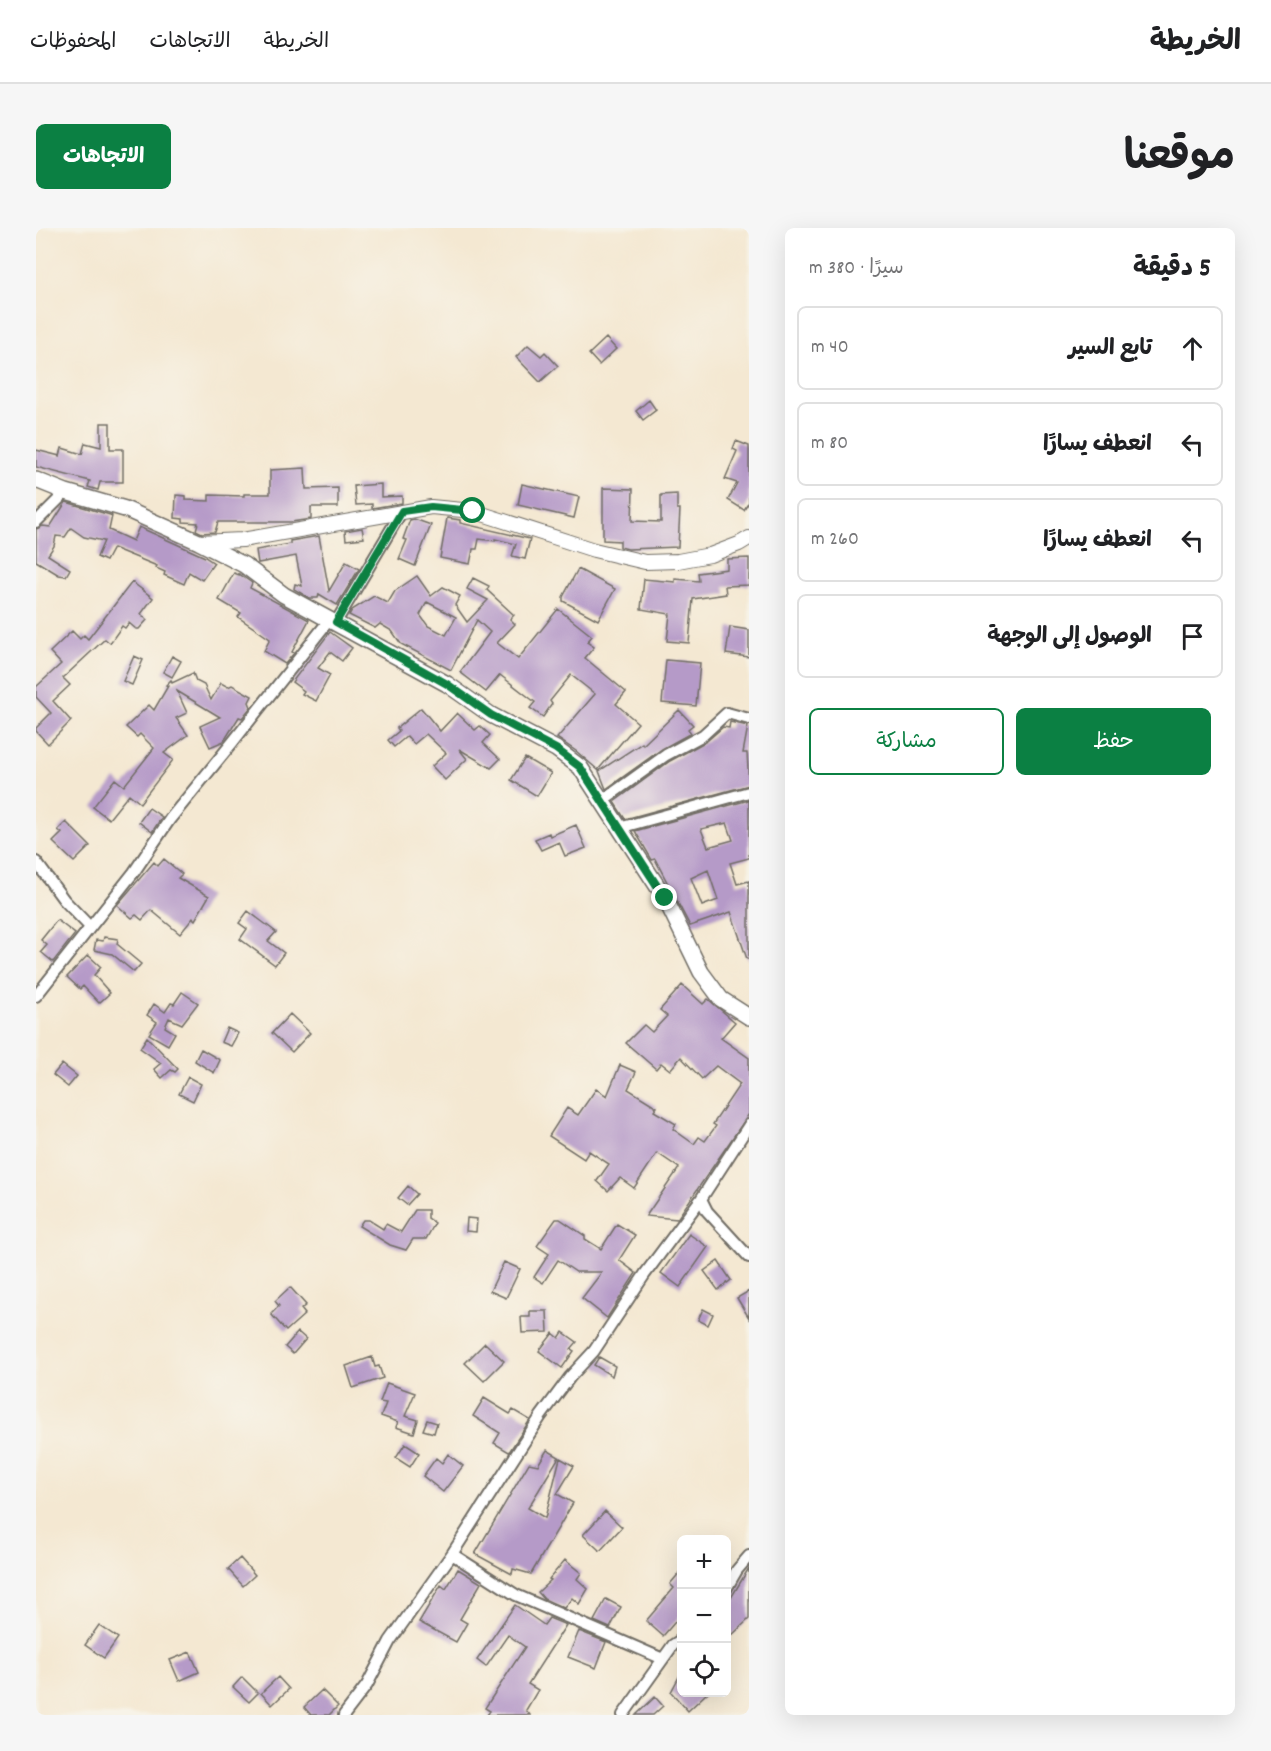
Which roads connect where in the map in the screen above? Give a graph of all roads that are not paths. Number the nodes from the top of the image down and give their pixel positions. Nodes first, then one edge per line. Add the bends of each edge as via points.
1 (36, 480) edge
2 (66, 492) junction
3 (402, 511) junction
4 (36, 522) edge
5 (749, 537) edge
6 (199, 542) junction
7 (333, 620) junction
8 (749, 719) edge
9 (749, 792) edge
10 (602, 801) junction
11 (619, 828) junction
12 (36, 862) edge
13 (90, 927) junction
14 (36, 996) edge
15 (749, 1017) edge
16 (749, 1125) edge
17 (701, 1199) junction
18 (749, 1257) edge
19 (452, 1554) junction
20 (749, 1556) edge
21 (731, 1580) edge
22 (677, 1642) edge
23 (663, 1659) junction
24 (344, 1715) edge
25 (622, 1715) edge

1 - 2 main road
2 - 4 street
2 - 6 main road via 125,509
3 - 5 street via 431,507 473,511 645,562 710,555
3 - 6 street via 242,540
3 - 7 street
6 - 7 main road via 244,565 284,595
7 - 10 main road via 447,684 491,715 556,749 580,767
7 - 13 street via 170,819
8 - 10 street via 727,712 703,735 666,755
9 - 11 street
10 - 11 main road
11 - 15 main road via 665,898 701,972 721,999
12 - 13 street
13 - 14 street
16 - 17 street
17 - 18 street
17 - 19 street via 594,1351 541,1416
19 - 23 street via 516,1595
19 - 24 street via 390,1641 367,1685
20 - 21 street
22 - 23 street
23 - 25 street

